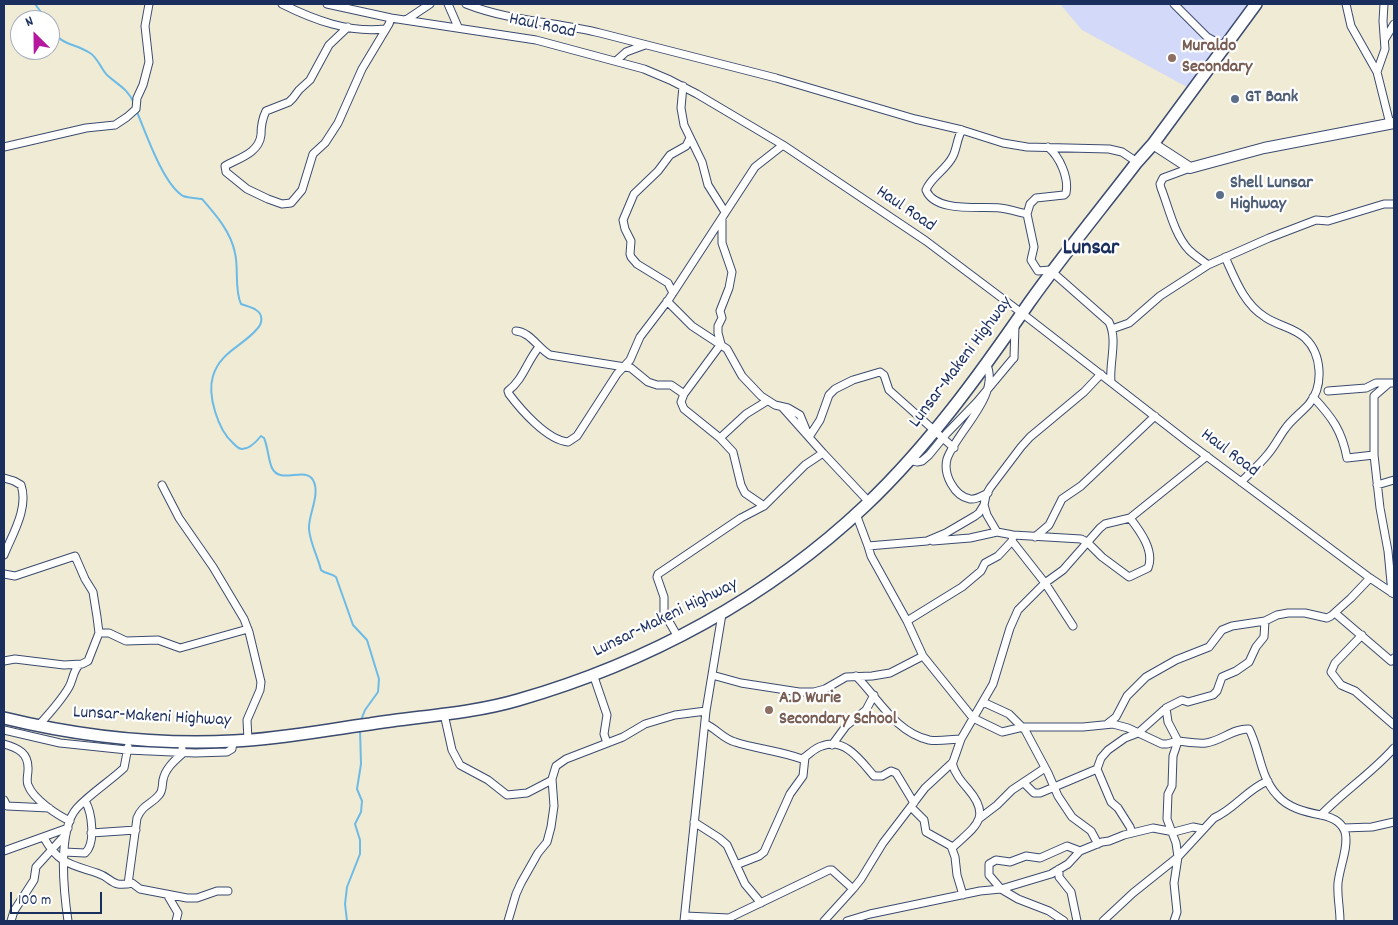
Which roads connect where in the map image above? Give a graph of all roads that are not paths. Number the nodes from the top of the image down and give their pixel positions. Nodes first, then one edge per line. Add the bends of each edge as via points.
1 (150, 4) edge
2 (282, 4) edge
3 (327, 4) edge
4 (430, 4) edge
5 (448, 4) edge
6 (466, 4) edge
7 (1174, 4) edge
8 (1256, 4) edge
9 (1346, 4) edge
10 (1384, 4) edge
11 (391, 18) junction
12 (406, 20) junction
13 (1394, 24) edge
14 (348, 27) junction
15 (458, 27) junction
16 (385, 30) junction
17 (1385, 39) junction
18 (645, 45) junction
19 (1224, 46) junction
20 (617, 60) junction
21 (1377, 72) junction
22 (683, 86) junction
23 (1392, 123) edge
24 (962, 130) junction
25 (689, 140) junction
26 (1153, 144) junction
27 (783, 145) junction
28 (4, 147) edge
29 (1048, 148) junction
30 (1072, 148) junction
31 (1059, 162) junction
32 (1137, 162) junction
33 (1190, 168) junction
34 (1394, 204) edge
35 (1027, 214) junction
36 (724, 216) junction
37 (1225, 257) junction
38 (1208, 265) junction
39 (1053, 272) junction
40 (673, 292) junction
41 (667, 301) junction
42 (1025, 309) junction
43 (1015, 323) junction
44 (1112, 329) junction
45 (516, 331) dead end
46 (721, 344) junction
47 (538, 347) junction
48 (986, 363) junction
49 (624, 367) junction
50 (1101, 374) junction
51 (1111, 382) junction
52 (1392, 383) edge
53 (986, 391) junction
54 (1328, 391) dead end
55 (684, 394) junction
56 (1313, 397) junction
57 (767, 401) junction
58 (1155, 416) junction
59 (935, 429) junction
60 (810, 437) junction
61 (720, 438) junction
62 (943, 438) junction
63 (954, 448) junction
64 (823, 453) junction
65 (1374, 455) junction
66 (1207, 456) junction
67 (909, 460) junction
68 (4, 478) edge
69 (1394, 480) edge
70 (1242, 482) junction
71 (162, 485) dead end
72 (1378, 485) junction
73 (988, 493) junction
74 (869, 502) junction
75 (984, 504) junction
76 (764, 506) junction
77 (856, 514) junction
78 (1130, 518) junction
79 (997, 532) junction
80 (1034, 537) junction
81 (1012, 538) junction
82 (927, 541) junction
83 (1087, 542) junction
84 (868, 546) junction
85 (4, 555) edge
86 (4, 574) edge
87 (1370, 578) junction
88 (1045, 582) junction
89 (1393, 593) edge
90 (1334, 613) junction
91 (722, 614) junction
92 (907, 621) junction
93 (1265, 621) junction
94 (1073, 626) dead end
95 (248, 628) junction
96 (99, 633) junction
97 (1362, 635) junction
98 (678, 637) junction
99 (923, 656) junction
100 (1394, 658) edge
101 (4, 661) edge
102 (79, 664) junction
103 (593, 674) junction
104 (712, 675) junction
105 (856, 676) junction
106 (874, 695) junction
107 (983, 702) junction
108 (1166, 708) junction
109 (706, 711) junction
110 (444, 714) junction
111 (4, 718) edge
112 (973, 718) junction
113 (705, 724) junction
114 (1106, 725) junction
115 (1394, 725) edge
116 (38, 726) junction
117 (1023, 727) junction
118 (4, 730) edge
119 (1138, 733) junction
120 (961, 739) junction
121 (248, 740) junction
122 (1178, 741) junction
123 (607, 743) junction
124 (4, 744) edge
125 (128, 744) junction
126 (832, 745) junction
127 (183, 746) junction
128 (1394, 748) edge
129 (804, 757) junction
130 (952, 763) junction
131 (1045, 768) junction
132 (1097, 769) junction
133 (552, 780) junction
134 (1268, 781) junction
135 (1024, 783) junction
136 (1053, 788) junction
137 (4, 800) edge
138 (85, 801) junction
139 (912, 805) junction
140 (49, 808) junction
141 (1321, 815) junction
142 (979, 818) junction
143 (694, 822) junction
144 (1394, 822) edge
145 (68, 828) junction
146 (1344, 828) junction
147 (1203, 829) junction
148 (136, 830) junction
149 (1171, 832) junction
150 (91, 833) junction
151 (1132, 833) junction
152 (44, 838) junction
153 (1098, 844) junction
154 (952, 848) junction
155 (51, 850) junction
156 (4, 851) edge
157 (1080, 851) junction
158 (64, 856) junction
159 (1178, 856) junction
160 (736, 865) junction
161 (1059, 869) junction
162 (128, 884) junction
163 (853, 889) junction
164 (228, 890) dead end
165 (1001, 890) junction
166 (963, 895) junction
167 (168, 896) junction
168 (761, 903) junction
169 (684, 919) edge
170 (10, 921) edge
171 (68, 921) edge
172 (176, 921) edge
173 (508, 921) edge
174 (824, 921) edge
175 (847, 921) edge
176 (1064, 921) edge
177 (1077, 921) edge
178 (1103, 921) edge
179 (1174, 921) edge
180 (1340, 921) edge

1 - 28 street via 145,26 149,62 136,109 115,125 86,128
2 - 14 street via 307,16
3 - 11 street, Haul Road
4 - 12 street
5 - 15 street
6 - 18 street via 505,16 578,27
7 - 19 street via 1207,37
8 - 19 main road, Lunsar-Makeni Highway
9 - 21 street via 1351,26
10 - 17 street
11 - 12 street, Haul Road
11 - 16 street
12 - 15 street, Haul Road
13 - 17 street
14 - 16 street
14 - 16 street via 329,45 310,80 293,98 266,111 255,148 226,166 226,172 246,189 277,203 291,203 302,190 313,154 338,123 362,69
15 - 20 street, Haul Road via 536,40
17 - 21 street
18 - 20 street via 626,52
18 - 24 street
19 - 26 main road, Lunsar-Makeni Highway
20 - 22 street, Haul Road
21 - 23 street
22 - 25 street via 681,108
22 - 27 street, Haul Road
23 - 33 street via 1264,148
24 - 29 street via 1003,143
24 - 35 street via 953,156 929,184 927,194 953,207 1002,208
25 - 36 street via 702,162 708,184
25 - 40 street via 686,146 670,155 658,172 634,194 623,220 631,241 631,257 668,283
26 - 32 main road, Lunsar-Makeni Highway
26 - 33 street
27 - 36 street via 755,167
27 - 42 street, Haul Road
29 - 30 street
29 - 31 street
30 - 31 street
30 - 32 street via 1122,152
31 - 35 street via 1067,181 1066,194 1036,198
32 - 39 main road, Lunsar-Makeni Highway
33 - 38 street via 1163,178 1160,184 1179,234 1190,252
34 - 37 street via 1328,221 1316,220
35 - 39 street via 1034,247 1033,265 1038,272 1049,269
36 - 40 street
36 - 46 street via 722,243 732,272 720,311 722,318 718,333
37 - 38 street
37 - 56 street via 1237,284 1253,307 1265,317 1294,330 1314,349 1319,378
38 - 44 street via 1160,296 1129,323
39 - 42 main road, Lunsar-Makeni Highway
39 - 44 street via 1105,317
40 - 41 street
41 - 46 street via 692,326
41 - 49 street via 640,337
42 - 43 main road, Lunsar-Makeni Highway
42 - 50 street, Haul Road
43 - 48 main road, Lunsar-Makeni Highway
43 - 53 street via 1014,358
44 - 51 street
45 - 47 street via 525,333
46 - 55 street
46 - 57 street via 730,352 742,376
47 - 49 street via 550,355
47 - 49 street via 515,386 508,391 524,413 563,441 577,436
48 - 53 street via 989,369
48 - 59 main road, Lunsar-Makeni Highway
49 - 55 street via 635,369 648,382 671,385
50 - 51 street, Haul Road
50 - 73 street via 1030,437
51 - 58 street, Haul Road
52 - 54 street
52 - 65 street via 1374,396
53 - 62 street
53 - 63 street via 983,402
55 - 61 street via 681,402 684,409
56 - 65 street via 1340,431 1347,458
56 - 70 street via 1285,429 1268,455
57 - 60 street via 800,415
57 - 61 street via 746,414
58 - 66 street, Haul Road
58 - 80 street via 1081,486 1062,499 1049,525
59 - 60 street via 889,390 880,372 835,389 829,395
59 - 62 street
59 - 67 main road, Lunsar-Makeni Highway
60 - 64 street
61 - 76 street via 733,452 745,493
62 - 63 street
62 - 67 street via 930,455 917,462
63 - 73 street via 946,467 951,484 970,499
64 - 74 street
64 - 76 street via 798,471
65 - 72 street
66 - 70 street, Haul Road
66 - 78 street
67 - 74 main road, Lunsar-Makeni Highway
68 - 85 street via 21,486 22,500 19,520
69 - 72 street
70 - 87 street, Haul Road
71 - 95 street
72 - 89 street
73 - 75 street
74 - 77 main road, Lunsar-Makeni Highway
75 - 79 street
75 - 82 street via 979,513 962,525
76 - 98 street via 740,518 658,574 664,613
77 - 84 street
77 - 91 main road, Lunsar-Makeni Highway via 784,573
78 - 83 street via 1105,524
78 - 83 street via 1148,549 1150,562 1143,571 1129,577
79 - 81 street
79 - 82 street via 970,538
80 - 81 street
80 - 83 street
81 - 88 street
81 - 92 street via 998,556 986,563 962,587
82 - 84 street
83 - 88 street via 1063,570
84 - 92 street
86 - 96 street via 15,576 75,556 94,597
87 - 89 street, Haul Road
87 - 90 street
88 - 94 street
88 - 107 street via 1018,610 993,684
90 - 93 street via 1327,618 1288,613
90 - 97 street
91 - 98 main road, Lunsar-Makeni Highway
91 - 104 street
92 - 99 street
93 - 108 street via 1264,637 1249,662 1222,677 1213,695 1188,702 1182,700
93 - 114 street via 1222,630 1209,647 1146,677 1131,691 1116,717
95 - 96 street via 180,648 158,640 126,641 108,633
95 - 121 street via 261,682 248,720
96 - 102 street via 88,661
97 - 100 street via 1390,661
97 - 115 street via 1331,672 1341,685 1355,691
98 - 103 main road, Lunsar-Makeni Highway
99 - 105 street via 890,673
99 - 112 street
101 - 102 street
102 - 116 street via 69,687
103 - 110 main road, Lunsar-Makeni Highway via 516,700
103 - 123 street via 607,715 604,734
104 - 105 street via 741,683 808,693
104 - 109 street
105 - 106 street
106 - 120 street via 902,728 929,740
106 - 126 street via 866,710 846,726
107 - 112 street
107 - 117 street via 1010,714
108 - 119 street
108 - 122 street via 1171,730
109 - 113 street
109 - 123 street via 675,715 645,724 623,738
110 - 121 main road, Lunsar-Makeni Highway
110 - 133 street via 452,750 460,765 508,795 526,793
111 - 116 main road, Lunsar-Makeni Highway
112 - 117 street via 1002,732
112 - 120 street
113 - 129 street via 734,742
113 - 143 street
114 - 117 street
114 - 119 street
116 - 125 main road, Lunsar-Makeni Highway
117 - 131 street
118 - 125 street via 60,743
119 - 122 street via 1162,744
119 - 132 street via 1108,750
120 - 130 street
121 - 127 main road, Lunsar-Makeni Highway
122 - 134 street via 1205,744 1249,729
122 - 149 street via 1168,794
123 - 133 street via 560,762 553,771
124 - 140 street via 18,748 26,756 28,785
125 - 127 main road, Lunsar-Makeni Highway
125 - 138 street via 124,768
126 - 129 street via 819,747
126 - 139 street via 856,754 874,776 891,771 896,773
127 - 148 street via 182,754 167,770 159,795 140,810
128 - 141 street via 1379,766
129 - 160 street via 803,776 790,794 764,852
130 - 139 street
130 - 142 street via 958,777 979,803
131 - 135 street
131 - 136 street
132 - 136 street
132 - 151 street via 1111,802
133 - 173 street via 554,806 547,842 521,883
134 - 141 street via 1285,802 1301,811
134 - 147 street via 1255,786
135 - 136 street via 1034,793
135 - 142 street
136 - 153 street via 1070,814 1091,831
137 - 140 street via 7,806
138 - 145 street via 76,809
138 - 150 street via 91,818
139 - 154 street via 924,820 926,832 944,840
139 - 163 street
140 - 145 street
141 - 146 street via 1335,819
142 - 154 street via 972,830
143 - 160 street via 727,845
143 - 169 street
144 - 146 street
145 - 152 street
145 - 155 street
145 - 158 street
146 - 180 street via 1347,841 1337,895
147 - 149 street via 1192,827
147 - 159 street
148 - 150 street
148 - 162 street
149 - 151 street via 1153,828
149 - 159 street
150 - 158 street via 87,852
151 - 153 street
152 - 155 street
152 - 156 street
153 - 157 street
154 - 166 street
155 - 158 street
155 - 170 street via 36,868 34,880
157 - 161 street
157 - 165 street via 1068,846 1040,858 1026,856 1010,862 996,860 988,868 989,875
158 - 162 street via 80,869 98,873 114,883
158 - 171 street
159 - 178 street
159 - 179 street
160 - 168 street via 745,884
161 - 165 street
161 - 177 street via 1060,877 1071,892
162 - 167 street
163 - 168 street via 829,870
163 - 174 street
164 - 167 street via 197,898
165 - 166 street
165 - 176 street
166 - 175 street
167 - 172 street via 178,913
168 - 169 street via 729,918

